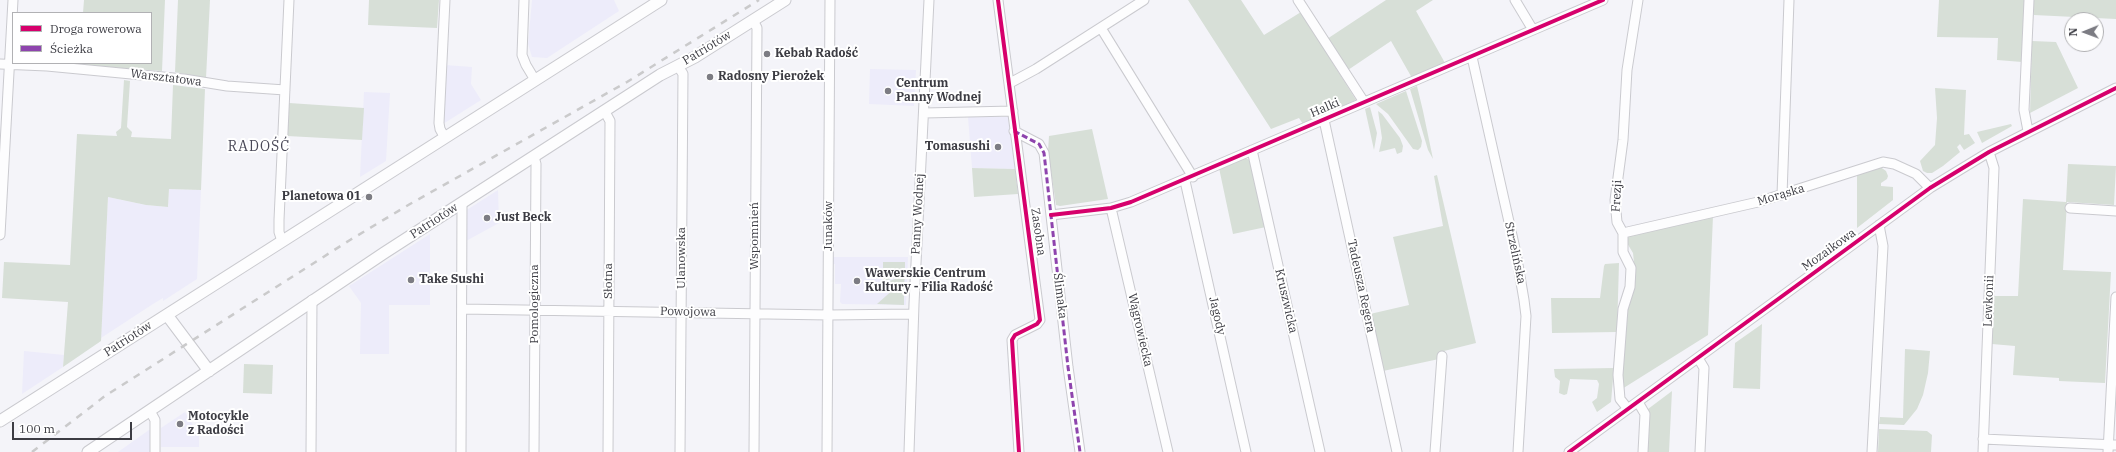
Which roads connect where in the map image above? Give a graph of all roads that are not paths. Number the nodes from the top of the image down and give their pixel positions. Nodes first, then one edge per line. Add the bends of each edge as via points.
1 (13, 0) edge
2 (289, 0) edge
3 (445, 0) edge
4 (524, 0) edge
5 (661, 0) edge
6 (785, 0) edge
7 (830, 0) edge
8 (929, 0) edge
9 (998, 0) edge
10 (1144, 0) edge
11 (1298, 0) edge
12 (1514, 0) edge
13 (1603, 0) edge
14 (1638, 0) edge
15 (1789, 0) edge
16 (2029, 0) edge
17 (753, 20) junction
18 (1101, 28) junction
19 (1533, 30) junction
20 (1472, 57) junction
21 (5, 64) edge
22 (678, 66) junction
23 (535, 80) junction
24 (1010, 83) junction
25 (2116, 88) edge
26 (285, 90) junction
27 (1364, 102) junction
28 (1013, 111) junction
29 (605, 112) junction
30 (924, 114) junction
31 (1324, 120) junction
32 (1014, 131) junction
33 (2028, 131) junction
34 (445, 138) junction
35 (1252, 150) junction
36 (1989, 152) junction
37 (534, 157) junction
38 (1189, 179) junction
39 (1930, 188) junction
40 (1782, 195) junction
41 (462, 203) junction
42 (1111, 208) junction
43 (2070, 208) dead end
44 (2116, 211) edge
45 (1051, 215) junction
46 (1879, 225) junction
47 (1623, 233) junction
48 (0, 235) edge
49 (282, 241) junction
50 (2116, 297) edge
51 (312, 300) junction
52 (462, 309) junction
53 (535, 310) junction
54 (608, 310) junction
55 (682, 312) junction
56 (755, 313) junction
57 (828, 314) junction
58 (914, 314) junction
59 (167, 315) junction
60 (1442, 356) dead end
61 (1698, 358) junction
62 (209, 370) junction
63 (1638, 402) junction
64 (1628, 409) junction
65 (150, 411) junction
66 (0, 422) edge
67 (1983, 439) junction
68 (2111, 447) edge
69 (88, 452) edge
70 (155, 452) edge
71 (311, 452) edge
72 (461, 452) edge
73 (534, 452) edge
74 (608, 452) edge
75 (680, 452) edge
76 (754, 452) edge
77 (827, 452) edge
78 (909, 452) edge
79 (1019, 452) edge
80 (1080, 452) edge
81 (1168, 452) edge
82 (1246, 452) edge
83 (1320, 452) edge
84 (1397, 452) edge
85 (1435, 452) edge
86 (1518, 452) edge
87 (1569, 452) edge
88 (1643, 452) edge
89 (1700, 452) edge
90 (1872, 452) edge
91 (1983, 452) edge

1 - 21 street
2 - 26 street
3 - 34 street via 439,123
4 - 23 street via 522,55
5 - 23 main road, Patriotów
6 - 17 main road, Patriotów
7 - 57 street, Junaków
8 - 30 street, Panny Wodnej
9 - 24 street, Zasobna
10 - 18 street
11 - 27 street
12 - 19 street
13 - 19 street, Halki
14 - 47 street, Frezji via 1627,70 1623,140 1615,200 1617,222
15 - 40 street
16 - 33 street via 2024,110
17 - 22 main road, Patriotów
17 - 56 street, Wspomnień via 757,28
18 - 24 street via 1036,70
18 - 38 street, Jagody
19 - 20 street, Halki
20 - 27 street, Halki
20 - 86 street, Strzelińska via 1516,253 1526,316
21 - 26 street, Warsztatowa via 54,66 227,86
21 - 48 street
22 - 29 main road, Patriotów
22 - 55 street, Ulanowska via 683,74
23 - 34 main road, Patriotów
24 - 28 street, Zasobna
25 - 33 street, Mozaikowa
26 - 49 street via 279,220
27 - 31 street, Halki
28 - 30 street
28 - 32 street, Zasobna
29 - 37 main road, Patriotów
29 - 54 street, Słotna via 610,121
30 - 58 street, Panny Wodnej
31 - 35 street, Halki
31 - 84 street, Tadeusza Regera
32 - 45 street, Ślimaka via 1042,148
32 - 79 street, Zasobna via 1040,320 1015,335 1012,340
33 - 36 street, Mozaikowa
34 - 49 main road, Patriotów
35 - 38 street, Halki
35 - 83 street, Kruszwicka
36 - 39 street, Mozaikowa
36 - 67 street, Lewkonii via 1994,168
37 - 41 main road, Patriotów
37 - 53 street, Pomologiczna
38 - 42 street, Halki
38 - 82 street, Jagody
39 - 40 street, Morąska via 1916,174 1883,162
39 - 46 street, Mozaikowa
40 - 47 street, Morąska
41 - 51 main road, Patriotów
41 - 52 street
42 - 45 street, Halki
42 - 81 street, Wągrowiecka
43 - 44 street
45 - 80 street, Ślimaka
46 - 61 street, Mozaikowa
46 - 90 street via 1883,246
47 - 64 street, Frezji via 1623,252 1631,268 1631,279 1624,309 1618,389 1620,399
49 - 59 main road, Patriotów
50 - 68 street
51 - 62 main road, Patriotów
51 - 71 street
52 - 53 street, Powojowa
52 - 72 street
53 - 54 street, Powojowa
53 - 73 street, Pomologiczna
54 - 55 street, Powojowa
54 - 74 street, Słotna
55 - 56 street, Powojowa
55 - 75 street, Ulanowska
56 - 57 street, Powojowa
56 - 76 street, Wspomnień
57 - 58 street, Powojowa
57 - 77 street, Junaków
58 - 78 street, Panny Wodnej
59 - 62 main road
59 - 66 main road, Patriotów
60 - 85 street
61 - 63 street, Mozaikowa
61 - 89 street via 1704,368
62 - 65 main road, Patriotów
63 - 64 street, Mozaikowa
63 - 88 street via 1645,414
64 - 87 street, Mozaikowa
65 - 69 main road, Patriotów
65 - 70 street via 155,420
67 - 68 street
67 - 91 street, Lewkonii

